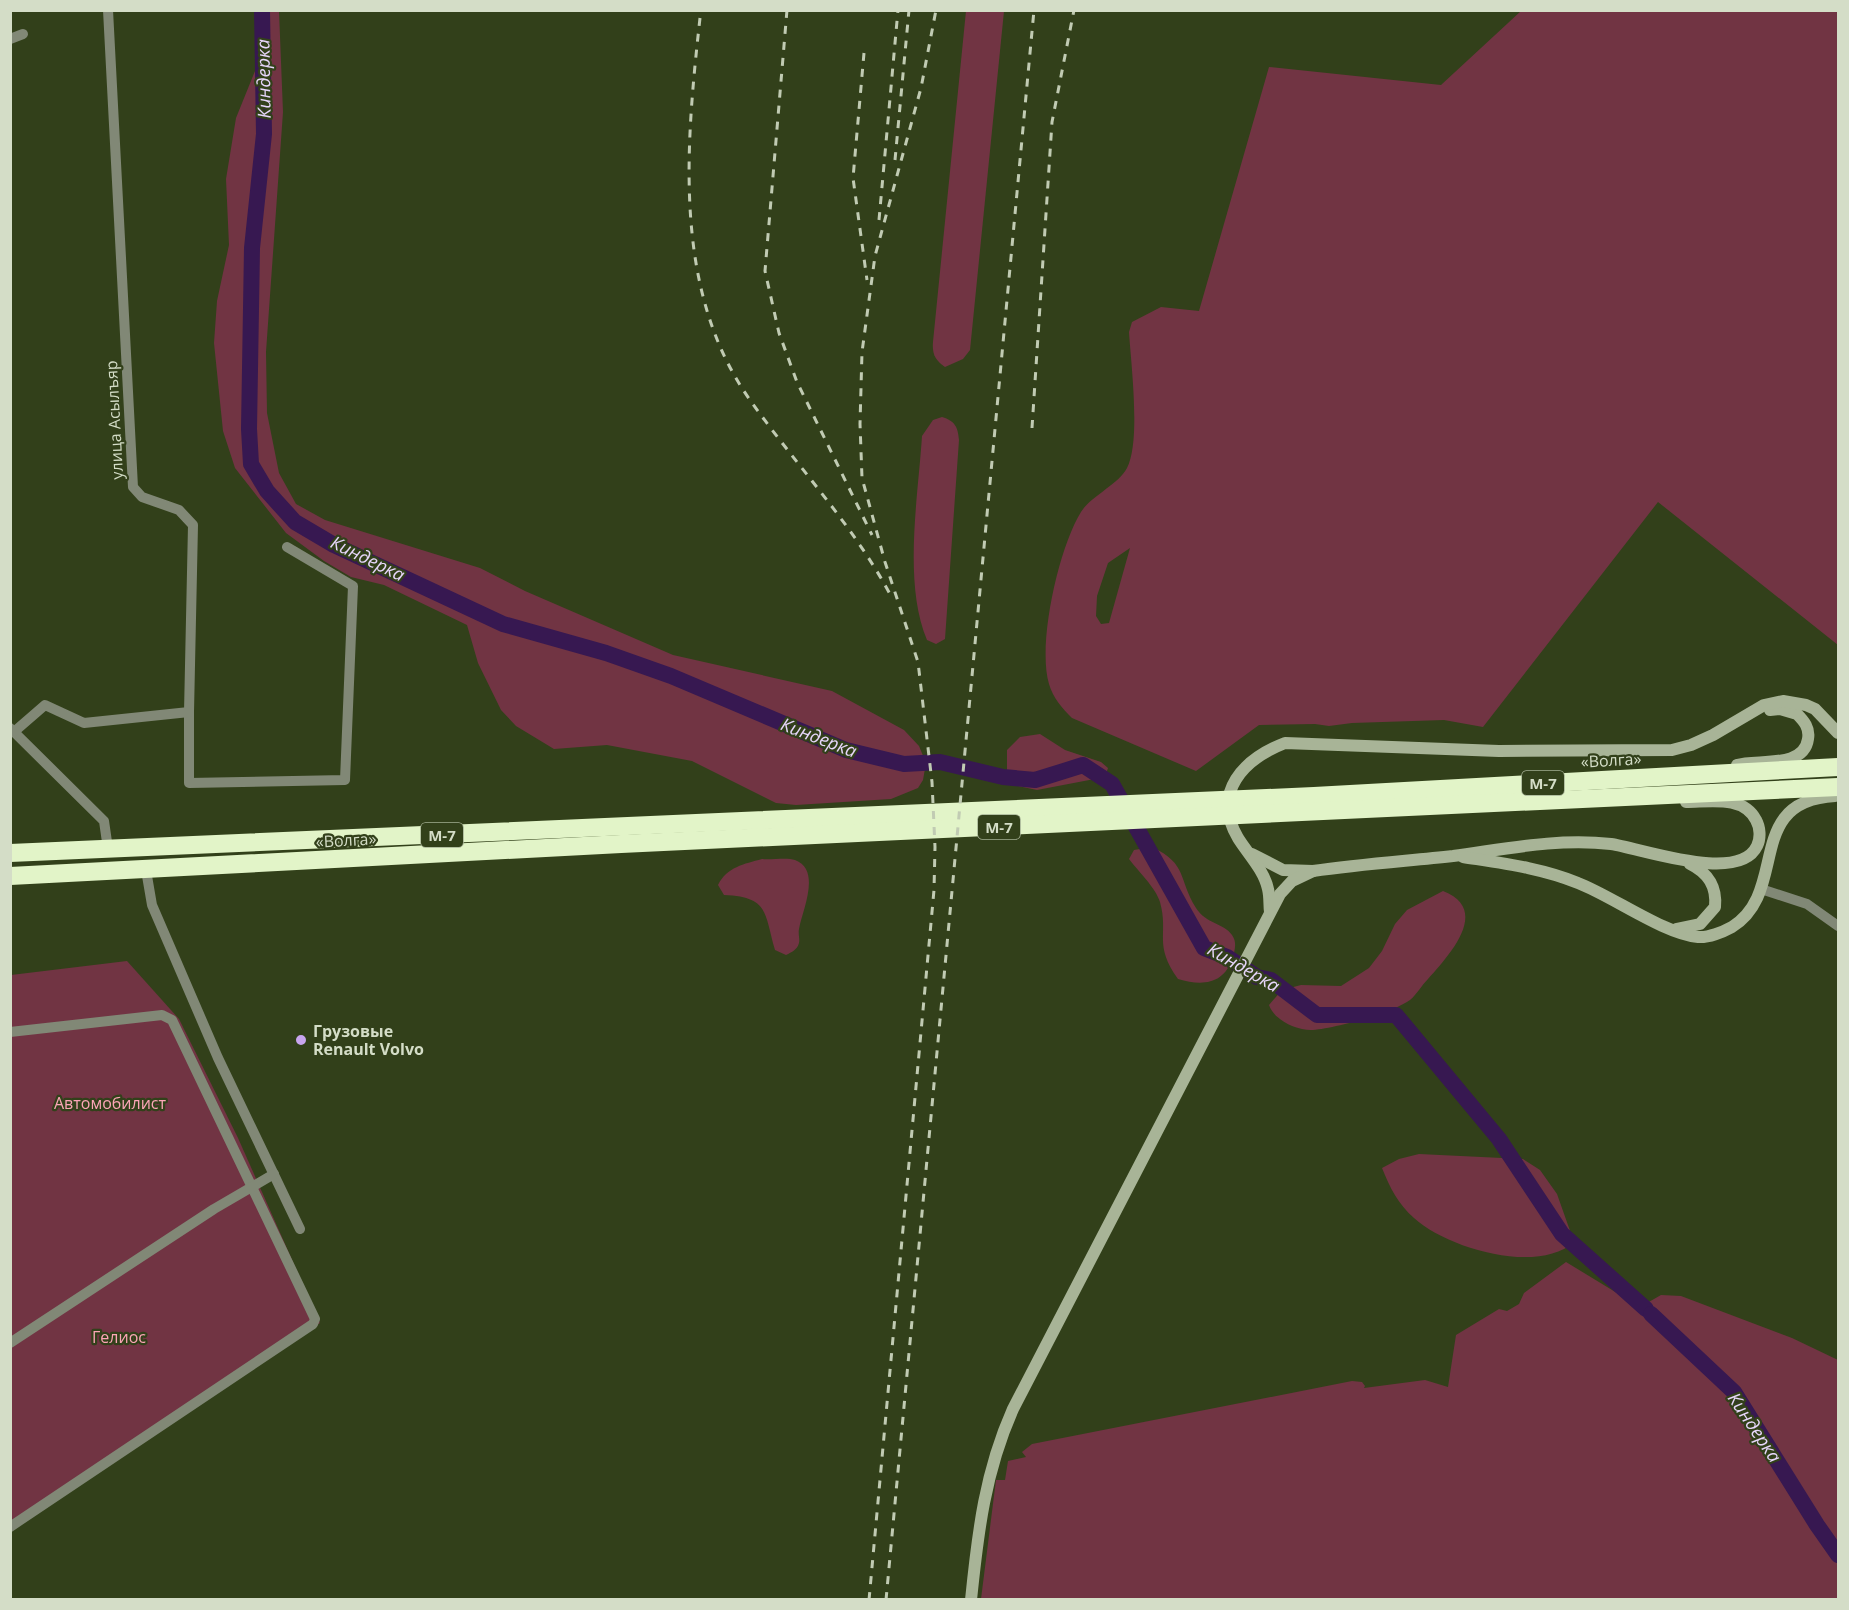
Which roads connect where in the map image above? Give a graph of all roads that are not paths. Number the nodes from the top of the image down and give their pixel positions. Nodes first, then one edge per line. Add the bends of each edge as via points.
1 (108, 10) edge
2 (23, 34) dead end
3 (10, 39) edge
4 (287, 547) dead end
5 (189, 712) junction
6 (1743, 719) junction
7 (13, 729) edge
8 (1839, 733) edge
9 (1839, 767) edge
10 (1711, 773) junction
11 (1839, 787) edge
12 (1839, 795) edge
13 (1650, 797) junction
14 (1315, 804) junction
15 (683, 833) junction
16 (108, 849) junction
17 (1247, 851) junction
18 (10, 854) edge
19 (1453, 856) junction
20 (1678, 858) junction
21 (146, 870) junction
22 (1313, 871) junction
23 (10, 876) edge
24 (1761, 889) junction
25 (1270, 914) junction
26 (1839, 926) edge
27 (1671, 930) junction
28 (10, 1032) edge
29 (274, 1174) junction
30 (252, 1186) junction
31 (300, 1229) dead end
32 (10, 1343) edge
33 (10, 1527) edge
34 (971, 1599) edge

1 - 5 street, улица Асылъяр via 133,487 142,497 179,510 193,525
2 - 3 street
4 - 5 street, улица Асылъяр via 353,586 345,780 189,783
5 - 7 street via 84,723 45,705
6 - 8 street via 1764,705 1794,702 1815,710
6 - 10 street via 1780,709 1797,714 1808,730 1807,744 1802,752 1786,760 1743,764
6 - 17 street via 1691,745 1672,750 1499,751 1285,743 1249,762 1231,787 1232,825
7 - 16 street via 104,821
9 - 10 highway, «Волга» / М-7
10 - 14 highway, «Волга» / М-7
11 - 13 highway, М-7
12 - 24 street via 1803,801 1788,812 1774,839
13 - 14 highway, М-7
13 - 20 street via 1741,804 1759,826 1754,852 1738,862
14 - 15 highway, М-7
15 - 16 highway, «Волга» / М-7
15 - 21 highway, «Волга» / М-7
16 - 18 highway, «Волга» / М-7
17 - 22 street via 1283,870
17 - 25 street via 1268,889
19 - 20 street via 1516,845 1585,843 1611,844
19 - 22 street
19 - 27 street via 1514,865 1576,882
20 - 27 street via 1701,869 1713,884 1716,900 1710,915 1700,924
21 - 23 highway, «Волга» / М-7
21 - 29 street via 152,905 218,1058
22 - 25 street via 1285,888
24 - 26 street via 1807,904
24 - 27 street via 1751,910 1724,932 1699,937
25 - 34 street via 999,1440 986,1485
28 - 30 street via 162,1015 172,1020
29 - 30 street
29 - 31 street
30 - 32 street
30 - 33 street via 308,1300 313,1324

